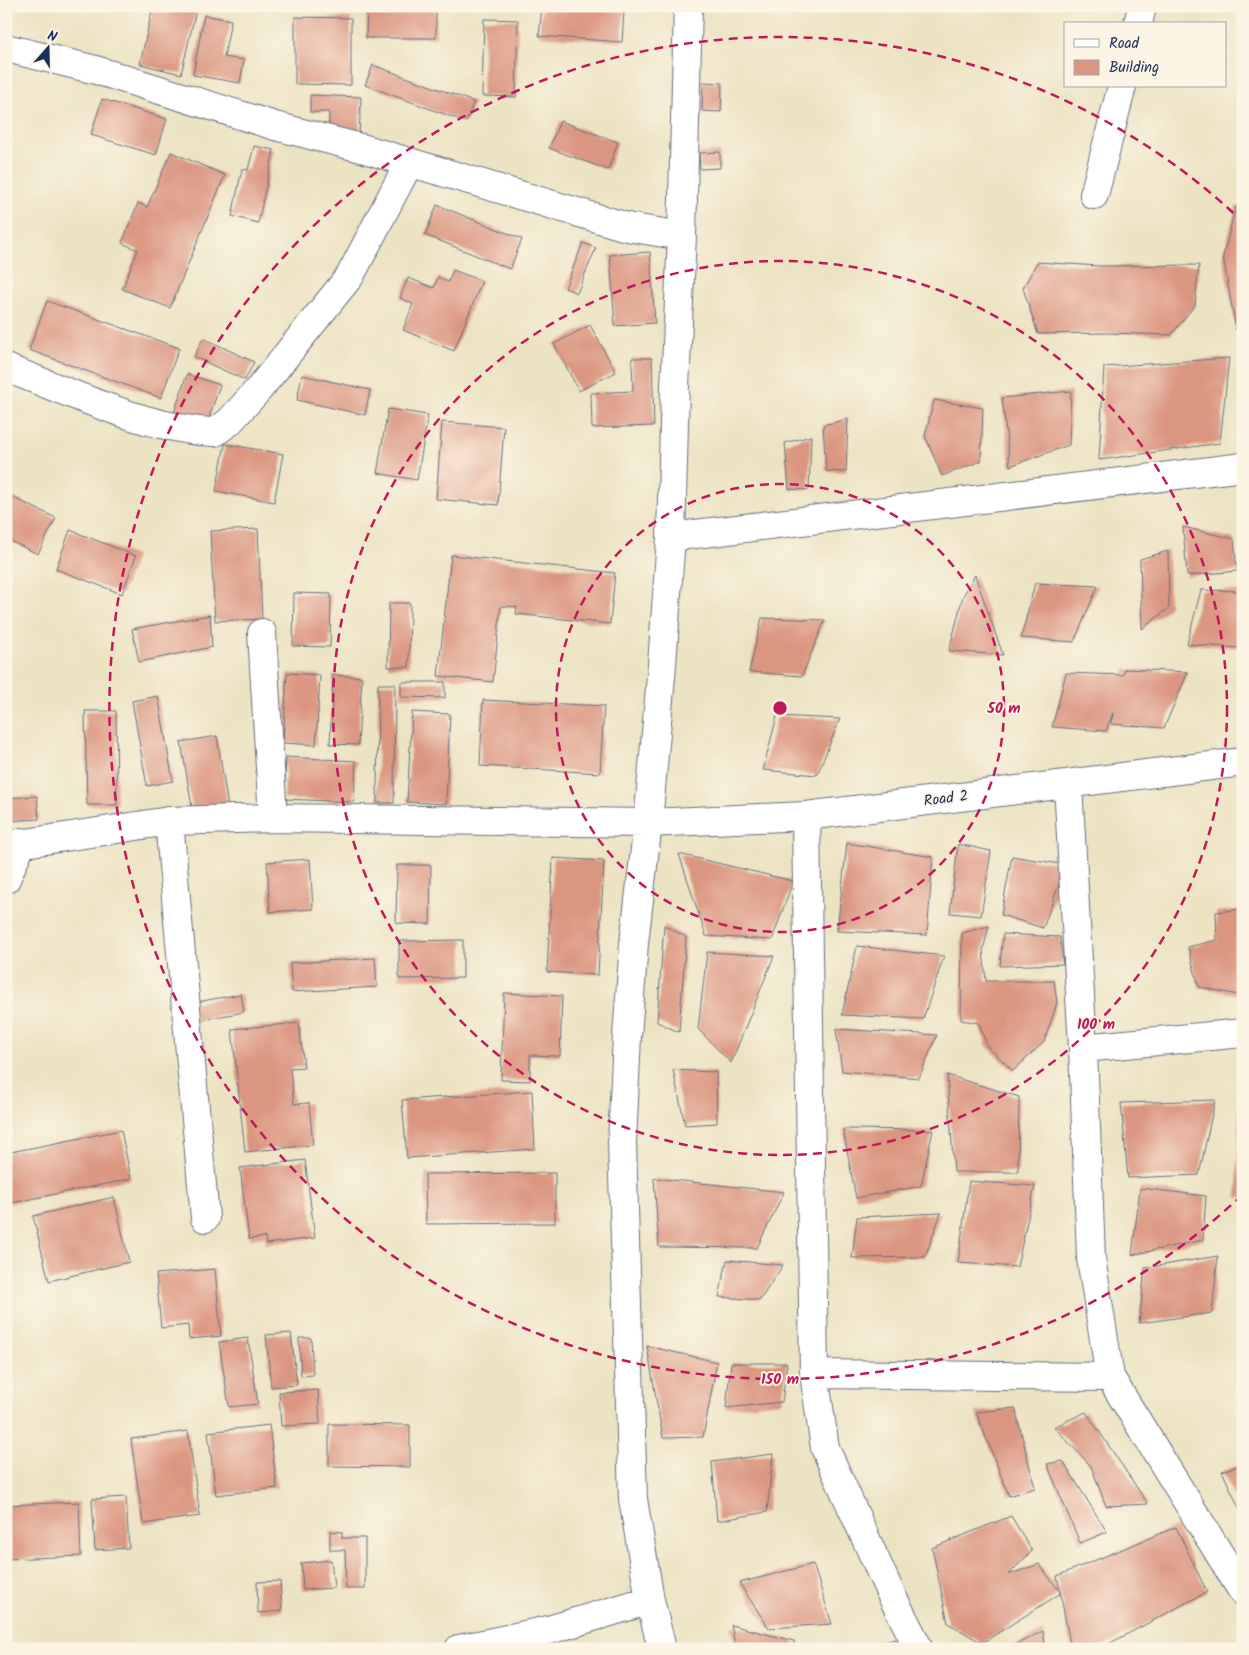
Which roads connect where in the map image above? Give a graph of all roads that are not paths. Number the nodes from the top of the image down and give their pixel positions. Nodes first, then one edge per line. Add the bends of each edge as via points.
1 (688, 6) edge
2 (1142, 6) edge
3 (1138, 22) edge
4 (6, 48) edge
5 (1121, 88) edge
6 (409, 163) junction
7 (1094, 195) dead end
8 (682, 236) junction
9 (6, 368) edge
10 (1243, 467) edge
11 (671, 537) junction
12 (262, 633) dead end
13 (1243, 762) edge
14 (1068, 784) junction
15 (806, 816) junction
16 (273, 818) junction
17 (169, 821) junction
18 (648, 823) junction
19 (14, 844) edge
20 (6, 879) edge
21 (1243, 1033) edge
22 (1083, 1048) junction
23 (205, 1218) dead end
24 (814, 1374) junction
25 (1110, 1377) junction
26 (1243, 1592) edge
27 (650, 1600) junction
28 (459, 1649) edge
29 (662, 1649) edge
30 (918, 1649) edge

1 - 8 street
2 - 3 street
4 - 6 street via 96,70 275,126
5 - 7 street
6 - 8 street via 627,227
6 - 9 street via 350,276 259,389 229,422 215,432 195,432 130,415
8 - 11 street
10 - 11 street
11 - 18 street
12 - 16 street
13 - 14 street, Road 2
14 - 15 street, Road 2
14 - 22 street
15 - 18 street, Road 2
15 - 24 street
16 - 17 street, Road 2
16 - 18 street, Road 2
17 - 19 street, Road 2
17 - 23 street
18 - 27 street via 626,1036 622,1143 633,1499
19 - 20 street
21 - 22 street
22 - 25 street via 1091,1258
24 - 25 street
24 - 30 street via 825,1448
25 - 26 street
27 - 28 street via 549,1630
27 - 29 street

